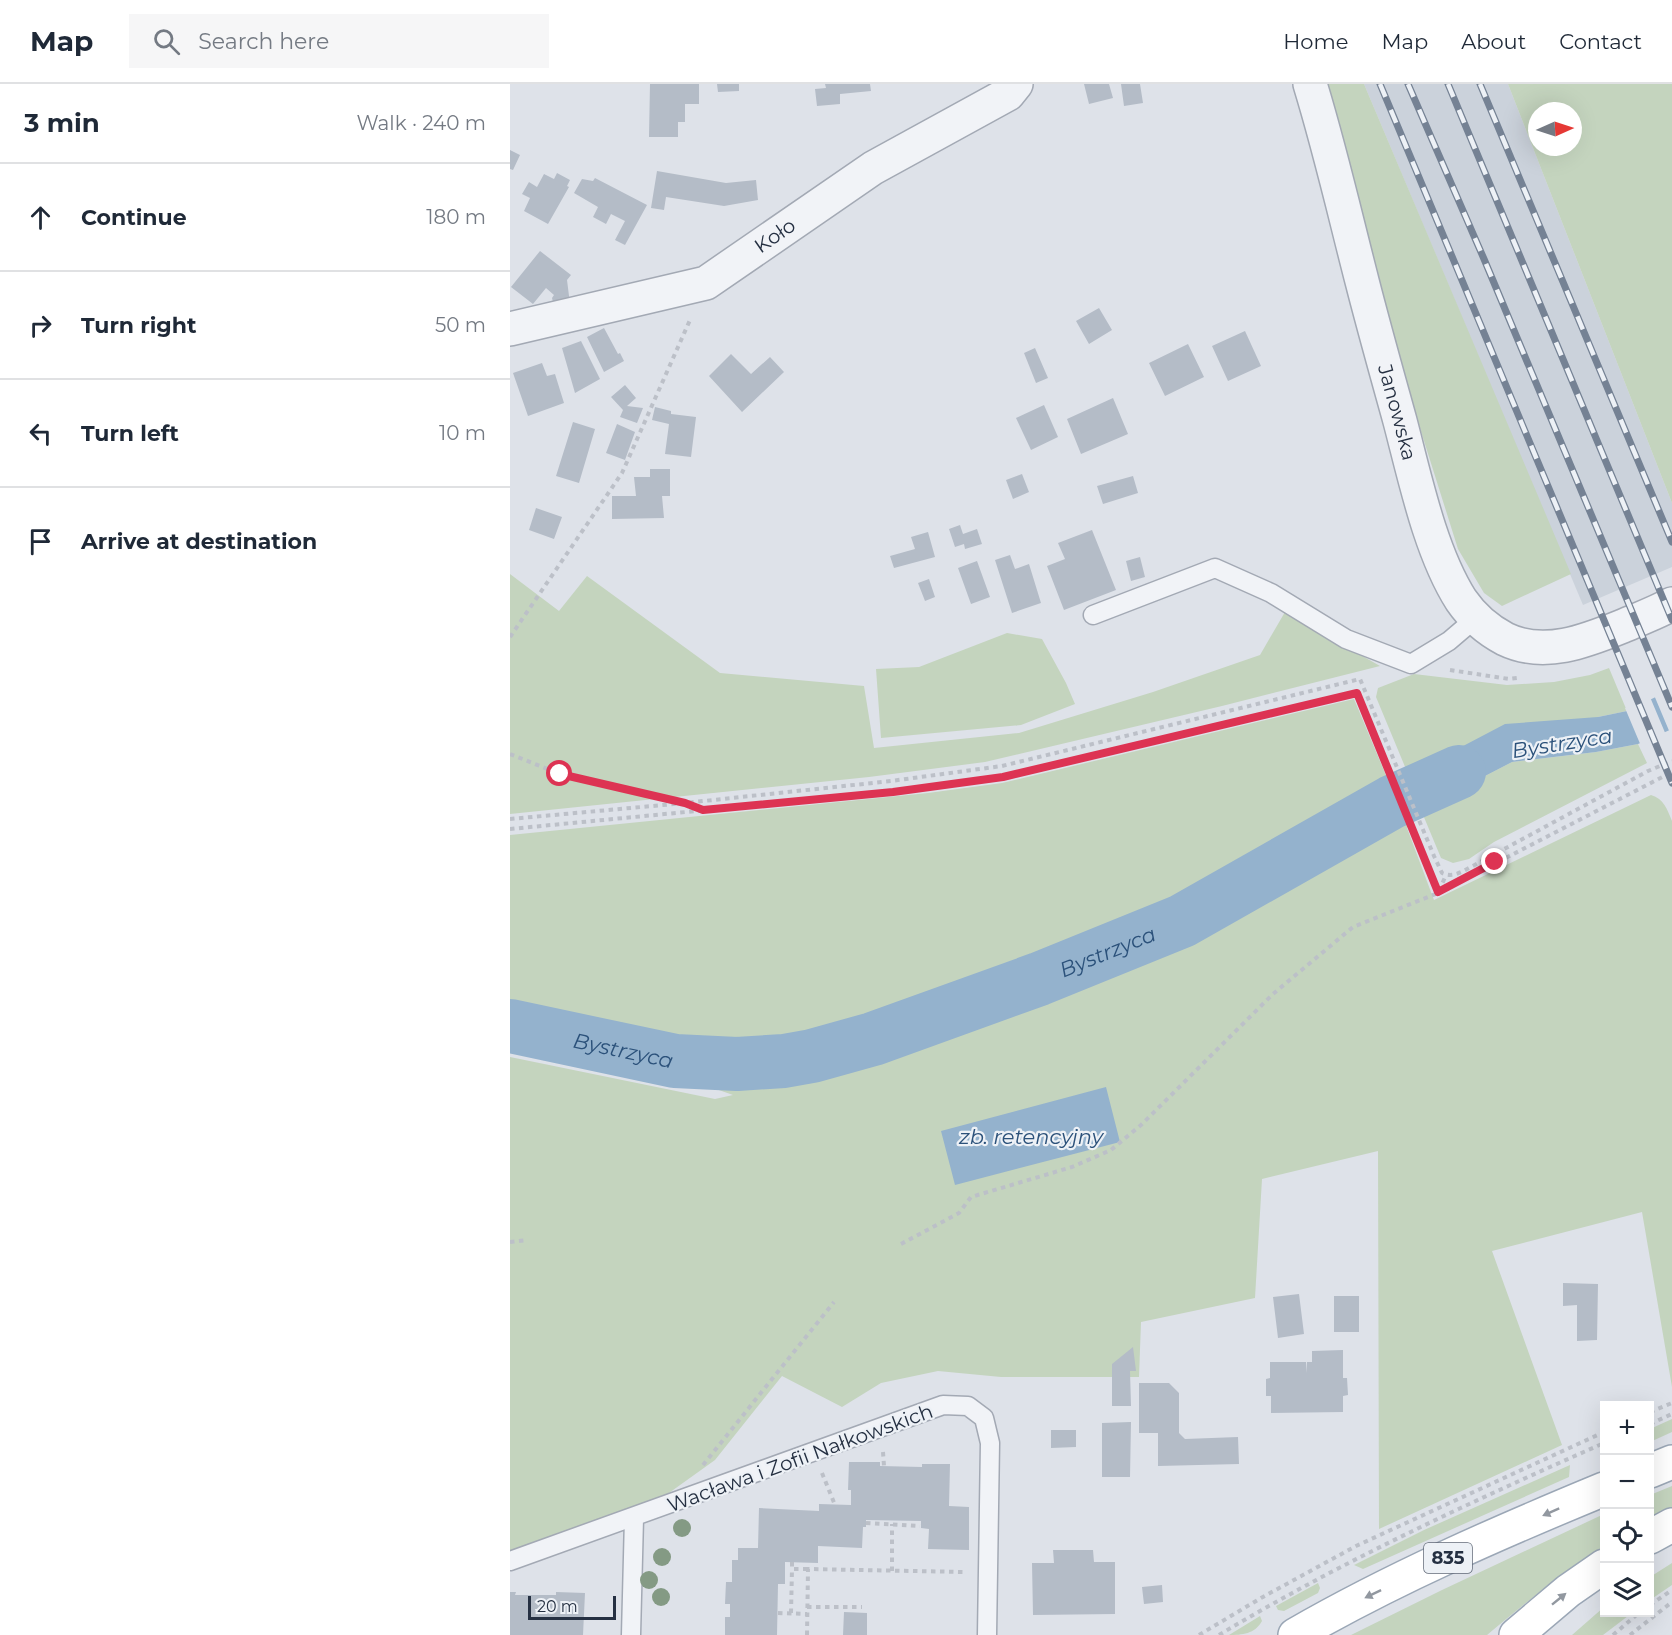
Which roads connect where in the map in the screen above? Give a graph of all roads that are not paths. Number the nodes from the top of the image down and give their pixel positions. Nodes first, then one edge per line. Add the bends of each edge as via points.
1 (1016, 84) edge
2 (1310, 84) edge
3 (510, 329) edge
4 (1672, 603) edge
5 (1093, 615) dead end
6 (1476, 618) junction
7 (1672, 1462) edge
8 (1654, 1469) edge
9 (1600, 1491) edge
10 (634, 1518) junction
11 (1672, 1525) edge
12 (1654, 1535) edge
13 (510, 1561) edge
14 (1600, 1569) edge
15 (631, 1635) edge
16 (987, 1635) edge
17 (1295, 1635) edge
18 (1516, 1635) edge

1 - 3 street, Koło via 1008,94 873,168 706,283
2 - 6 street, Janowska via 1418,489 1446,569 1462,602
4 - 6 street, Janowska via 1587,640 1558,646 1534,647 1505,639
5 - 6 lane via 1215,568 1272,593 1346,639 1411,664 1449,641
7 - 8 main road
9 -> 17 main road, 835 via 1431,1566
10 - 13 lane, Wacława i Zofii Nałkowskich
10 - 15 lane
10 - 16 lane, Wacława i Zofii Nałkowskich via 943,1405 968,1406 984,1418 990,1443
11 - 12 main road
18 -> 14 main road

